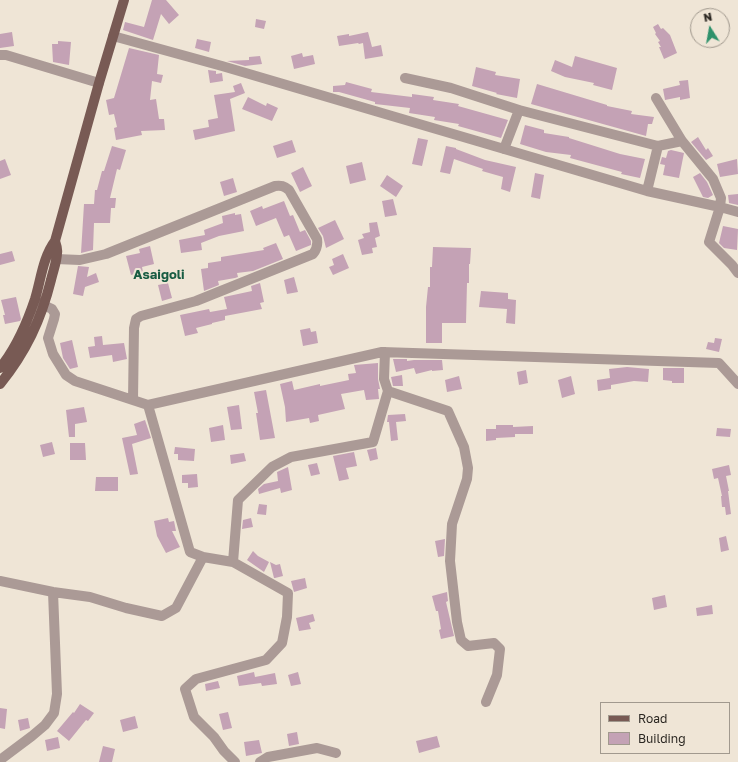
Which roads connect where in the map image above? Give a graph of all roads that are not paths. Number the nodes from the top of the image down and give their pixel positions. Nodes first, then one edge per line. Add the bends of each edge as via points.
1 (124, 0) edge
2 (113, 36) junction
3 (0, 55) edge
4 (405, 78) dead end
5 (99, 83) junction
6 (656, 98) dead end
7 (519, 110) junction
8 (682, 141) junction
9 (658, 146) junction
10 (504, 149) junction
11 (647, 191) junction
12 (720, 207) junction
13 (738, 212) edge
14 (55, 241) junction
15 (56, 259) junction
16 (738, 273) edge
17 (39, 302) junction
18 (385, 352) junction
19 (0, 368) edge
20 (0, 384) edge
21 (738, 384) edge
22 (388, 391) junction
23 (133, 400) junction
24 (148, 405) junction
25 (203, 557) junction
26 (234, 562) junction
27 (0, 582) edge
28 (53, 592) junction
29 (486, 702) dead end
30 (336, 753) dead end
31 (0, 760) edge
32 (235, 762) edge
33 (260, 762) edge

1 - 2 main road
2 - 5 main road
2 - 10 street
3 - 5 street
4 - 7 street via 451,88
5 - 14 main road
6 - 8 street
7 - 9 street
7 - 10 street
8 - 9 street
8 - 12 street via 713,179 722,198
9 - 11 street
10 - 11 street
11 - 12 street
12 - 13 street
12 - 16 street via 709,242
14 - 15 main road via 58,253
14 - 17 main road via 48,250
15 - 17 main road
15 - 23 street via 80,260 106,254 280,185 289,190 317,239 318,244 313,254 196,301 136,319
17 - 19 main road
17 - 20 main road via 34,332 26,348
17 - 23 street via 52,309 55,314 48,338 53,354 66,375 75,381
18 - 21 street via 719,362
18 - 22 street via 384,380
18 - 24 street
22 - 26 street via 373,442 291,457 272,467 238,500
22 - 29 street via 448,412 464,447 467,478 452,524 450,561 461,640 468,646 494,643 500,649 497,675
23 - 24 street
24 - 25 street via 190,552
25 - 26 street
25 - 28 street via 176,608 162,616 90,596
26 - 32 street via 288,593 282,643 266,660 196,679 185,689 194,717
27 - 28 street
28 - 31 street via 57,694 54,713 45,725
30 - 33 street via 318,748 268,757

